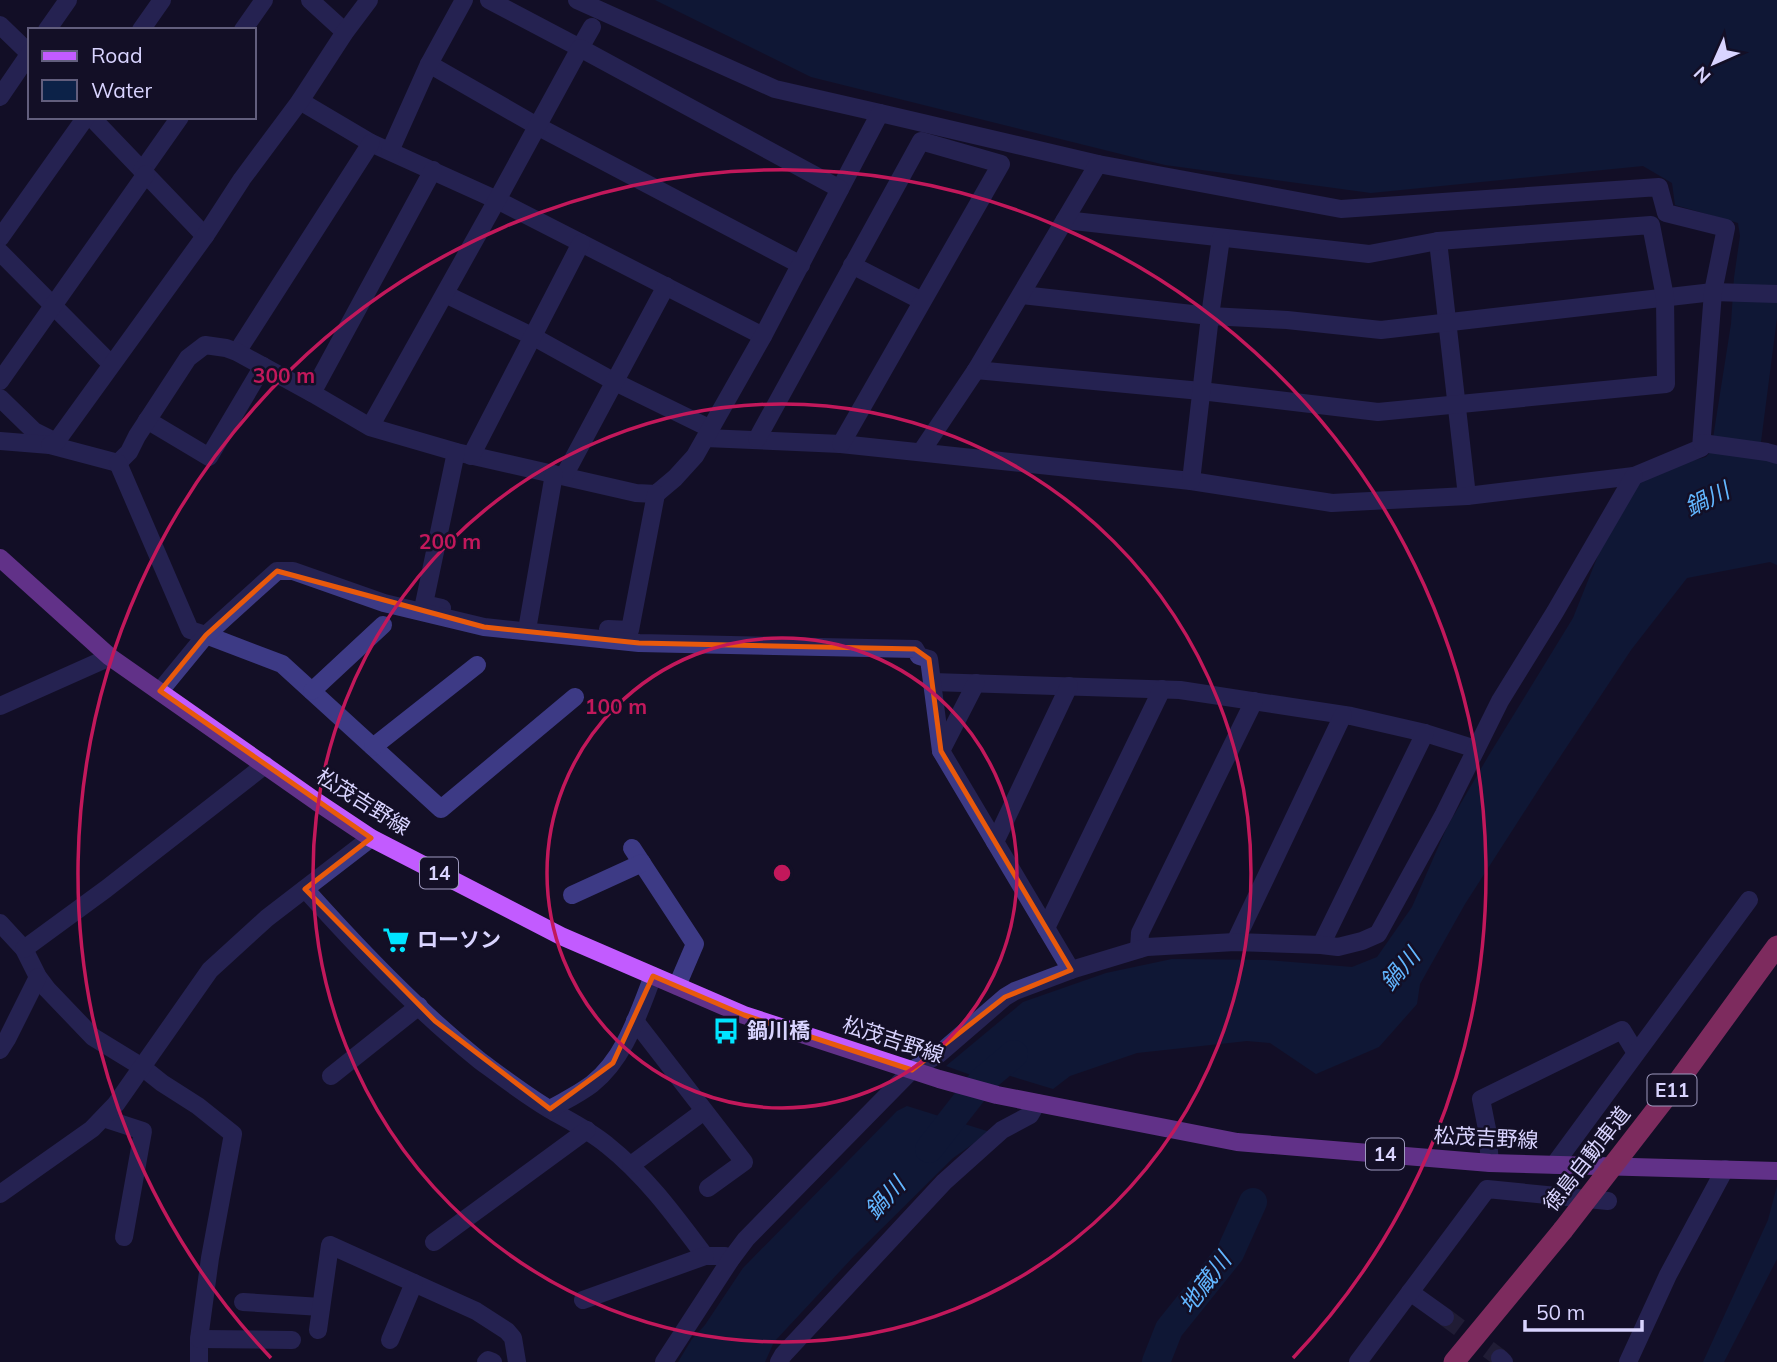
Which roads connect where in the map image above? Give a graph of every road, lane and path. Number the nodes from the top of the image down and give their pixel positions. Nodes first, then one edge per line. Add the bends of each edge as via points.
1 (68, 0) edge
2 (162, 0) edge
3 (264, 0) edge
4 (310, 0) edge
5 (369, 0) edge
6 (464, 0) edge
7 (489, 0) edge
8 (578, 0) edge
9 (0, 25) edge
10 (592, 27) dead end
11 (48, 28) edge
12 (142, 28) edge
13 (244, 28) edge
14 (345, 32) junction
15 (580, 48) junction
16 (28, 52) edge
17 (28, 57) edge
18 (429, 64) junction
19 (0, 97) edge
20 (300, 101) junction
21 (880, 113) junction
22 (87, 119) edge
23 (90, 119) edge
24 (179, 119) edge
25 (537, 126) junction
26 (371, 142) junction
27 (390, 151) junction
28 (1098, 164) junction
29 (433, 170) junction
30 (144, 173) junction
31 (841, 190) junction
32 (497, 200) junction
33 (1065, 220) junction
34 (205, 236) junction
35 (1221, 238) junction
36 (0, 239) edge
37 (1438, 242) junction
38 (581, 243) junction
39 (0, 252) edge
40 (801, 265) junction
41 (852, 265) junction
42 (666, 286) junction
43 (1720, 291) junction
44 (445, 293) junction
45 (1777, 294) edge
46 (1022, 295) junction
47 (1665, 297) junction
48 (922, 302) junction
49 (52, 305) junction
50 (1210, 316) junction
51 (1447, 323) junction
52 (532, 336) junction
53 (763, 336) junction
54 (237, 352) junction
55 (111, 364) junction
56 (263, 366) junction
57 (976, 370) junction
58 (0, 381) edge
59 (615, 382) junction
60 (1201, 391) junction
61 (312, 393) junction
62 (0, 398) edge
63 (1457, 404) junction
64 (147, 420) junction
65 (370, 427) junction
66 (709, 433) junction
67 (757, 439) junction
68 (0, 442) edge
69 (1705, 443) junction
70 (53, 444) junction
71 (841, 444) junction
72 (921, 452) junction
73 (1772, 453) edge
74 (463, 454) junction
75 (118, 463) junction
76 (559, 475) junction
77 (1634, 476) junction
78 (1191, 481) junction
79 (656, 494) junction
80 (1467, 496) junction
81 (0, 558) edge
82 (528, 624) junction
83 (383, 625) dead end
84 (206, 635) junction
85 (110, 657) junction
86 (477, 665) dead end
87 (932, 682) junction
88 (976, 684) junction
89 (1069, 686) junction
90 (1162, 689) junction
91 (160, 691) junction
92 (312, 691) junction
93 (575, 697) dead end
94 (1254, 701) junction
95 (0, 706) edge
96 (1342, 715) junction
97 (1425, 733) junction
98 (373, 747) junction
99 (1476, 749) junction
100 (941, 751) junction
101 (265, 765) junction
102 (371, 838) junction
103 (995, 842) junction
104 (305, 889) junction
105 (572, 895) dead end
106 (1749, 900) dead end
107 (0, 923) edge
108 (1046, 928) junction
109 (1235, 942) junction
110 (1321, 945) junction
111 (1777, 946) edge
112 (24, 949) junction
113 (1139, 949) junction
114 (1071, 970) junction
115 (653, 976) junction
116 (38, 977) junction
117 (677, 986) junction
118 (419, 1006) junction
119 (635, 1021) junction
120 (0, 1050) edge
121 (1636, 1053) junction
122 (142, 1067) junction
123 (912, 1070) junction
124 (331, 1076) dead end
125 (1037, 1103) junction
126 (550, 1110) junction
127 (704, 1111) junction
128 (103, 1118) junction
129 (587, 1130) junction
130 (1490, 1163) junction
131 (631, 1165) junction
132 (1554, 1165) junction
133 (1725, 1169) junction
134 (1777, 1171) edge
135 (708, 1188) dead end
136 (0, 1194) edge
137 (1608, 1201) dead end
138 (124, 1237) dead end
139 (434, 1242) dead end
140 (705, 1256) junction
141 (731, 1259) junction
142 (414, 1283) junction
143 (1410, 1292) junction
144 (583, 1300) dead end
145 (243, 1302) dead end
146 (321, 1307) junction
147 (1445, 1317) tunnel mouth
148 (318, 1330) dead end
149 (198, 1339) junction
150 (292, 1340) dead end
151 (390, 1340) dead end
152 (199, 1362) edge
153 (486, 1362) edge
154 (493, 1362) edge
155 (517, 1362) edge
156 (664, 1362) edge
157 (779, 1362) edge
158 (1358, 1362) edge
159 (1454, 1362) edge
160 (1628, 1362) edge

1 - 11 street
2 - 12 street
3 - 13 street
4 - 14 street
5 - 14 street
6 - 18 street
7 - 15 street
8 - 21 street via 775,89
9 - 16 street
10 - 15 street
14 - 20 street
15 - 25 street
15 - 31 street
17 - 19 street
18 - 25 street
18 - 27 street
20 - 26 street
20 - 34 street
21 - 28 street
21 - 31 street
22 - 36 street
23 - 30 street
24 - 30 street
25 - 32 street
25 - 40 street
26 - 27 street
26 - 54 street
27 - 29 street
28 - 33 street
28 - 43 street via 1341,209 1659,187 1665,213 1726,228
29 - 32 street
29 - 61 street
30 - 34 street
30 - 49 street
31 - 40 street
32 - 38 street
32 - 44 street
33 - 35 street
33 - 46 street
34 - 55 street
35 - 37 street via 1369,254
35 - 50 street
37 - 47 street via 1651,225
37 - 51 street
38 - 42 street
38 - 52 street
39 - 49 street
40 - 53 street
41 - 48 street
41 - 48 street via 921,141 1001,164
41 - 67 street
42 - 53 street
42 - 59 street
43 - 45 street
43 - 47 street
43 - 69 street
44 - 52 street
44 - 65 street
46 - 50 street
46 - 57 street
47 - 51 street
47 - 63 street via 1666,384
48 - 71 street
49 - 55 street
49 - 58 street
50 - 51 street via 1381,330
50 - 60 street
51 - 63 street
52 - 59 street
52 - 74 street
53 - 66 street
54 - 56 street
54 - 64 street via 205,345 188,358
55 - 70 street
56 - 61 street
56 - 64 street via 209,457
57 - 60 street
57 - 72 street
59 - 66 street
59 - 76 street
60 - 63 street via 1378,412
60 - 78 street
61 - 65 street
62 - 70 street
63 - 80 street
64 - 75 street via 130,452
65 - 74 street
66 - 67 street
66 - 79 street via 695,456
67 - 71 street
68 - 70 street
69 - 73 street
69 - 77 street
70 - 75 street
71 - 72 street
72 - 78 street
74 - 76 street
74 - 82 street via 424,604
75 - 84 street via 190,631
76 - 79 street
76 - 82 street
77 - 80 street
77 - 99 street
78 - 80 street via 1332,503
79 - 82 street via 630,630
81 - 85 main road, 松茂吉野線 / 14
83 - 92 street
84 - 87 street via 277,571 293,571 384,603 484,626 639,643 915,649 929,659
84 - 91 street
84 - 92 street via 282,664
85 - 91 main road, 松茂吉野線 / 14
85 - 95 street
86 - 98 street
87 - 88 street
87 - 100 street
88 - 89 street
88 - 100 street
89 - 90 street
89 - 103 street
90 - 94 street
90 - 108 street
91 - 101 main road, 松茂吉野線 / 14
92 - 98 street
93 - 98 street via 441,809
94 - 96 street
94 - 113 street via 1140,933
96 - 97 street
96 - 109 street
97 - 99 street
97 - 110 street
99 - 110 street via 1378,934 1338,947
100 - 103 street
101 - 102 main road, 松茂吉野線 / 14
101 - 112 street
102 - 104 street
102 - 115 main road, 松茂吉野線 / 14 via 561,936
103 - 108 street
104 - 118 street
104 - 122 street via 210,970
105 - 117 street via 637,855 695,944
106 - 121 street
107 - 112 street
108 - 114 street
109 - 110 street
109 - 113 street
111 - 159 highway, 徳島自動車道 / E11, bridge via 1563,1230
112 - 116 street
113 - 114 street
114 - 123 street via 1005,997 939,1054
115 - 117 main road, 松茂吉野線 / 14
115 - 119 street
116 - 120 street
116 - 122 street via 93,1037
117 - 123 main road, 松茂吉野線 / 14 via 744,1015
118 - 124 street
118 - 126 street via 476,1057
119 - 126 street via 613,1063 592,1084
119 - 127 street
121 - 130 street via 1622,1030 1481,1099
121 - 132 street
122 - 128 street
122 - 149 street via 233,1134
123 - 125 main road, 松茂吉野線 / 14
123 - 141 street via 771,1212
125 - 130 main road, 松茂吉野線 / 14 via 1237,1142
125 - 157 street via 1030,1115 1002,1130 944,1182
126 - 129 street
127 - 131 street
127 - 135 street via 744,1162
128 - 136 street
128 - 138 street via 143,1131
129 - 131 street
129 - 139 street
130 - 132 main road, 松茂吉野線 / 14
131 - 140 street
132 - 133 main road, 松茂吉野線 / 14
133 - 134 main road, 松茂吉野線 / 14
133 - 160 street
137 - 143 street via 1487,1189
140 - 141 street
140 - 144 street
141 - 156 street
142 - 146 street via 330,1245
142 - 151 street
142 - 155 street via 508,1331
143 - 147 street
143 - 158 street
145 - 146 street
146 - 148 street
149 - 150 street
149 - 152 street
153 - 154 street

